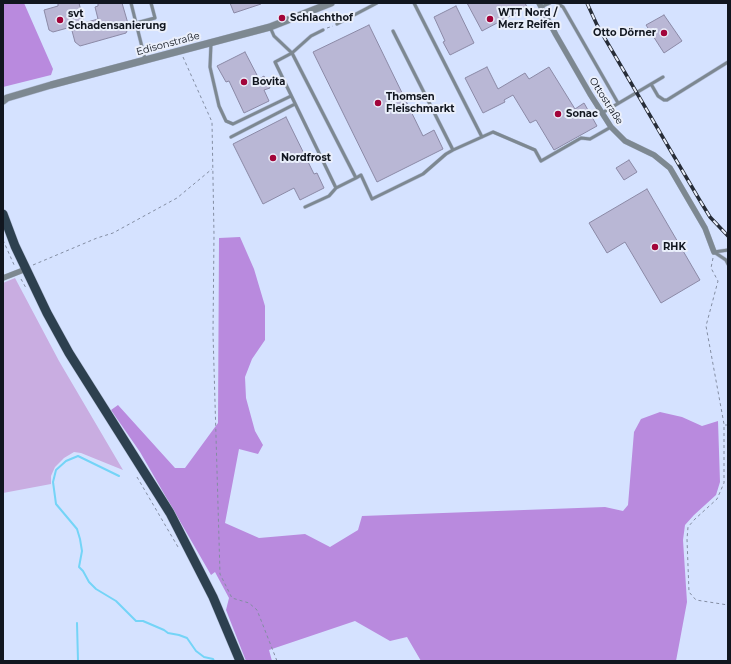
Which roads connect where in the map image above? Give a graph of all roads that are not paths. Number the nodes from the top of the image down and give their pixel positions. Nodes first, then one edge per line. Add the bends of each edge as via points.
1 (130, 3) edge
2 (151, 3) edge
3 (331, 3) edge
4 (377, 3) edge
5 (414, 3) edge
6 (550, 3) edge
7 (557, 3) edge
8 (540, 5) edge
9 (136, 23) junction
10 (337, 24) road end
11 (270, 27) junction
12 (323, 30) road end
13 (393, 32) dead end
14 (212, 43) junction
15 (292, 53) junction
16 (145, 61) junction
17 (728, 62) edge
18 (663, 77) dead end
19 (651, 84) junction
20 (291, 96) junction
21 (4, 99) edge
22 (618, 103) junction
23 (295, 104) junction
24 (602, 113) junction
25 (611, 127) junction
26 (231, 137) dead end
27 (482, 137) junction
28 (452, 150) junction
29 (356, 178) junction
30 (336, 188) junction
31 (305, 207) dead end
32 (3, 214) edge
33 (728, 250) edge
34 (714, 252) junction
35 (728, 264) edge
36 (22, 271) junction
37 (3, 278) edge
38 (240, 661) edge

1 - 9 lane
2 - 9 lane via 155,18
3 - 11 street, Edisonstraße
4 - 10 lane
5 - 27 lane
6 - 8 lane
7 - 22 lane via 563,7
8 - 24 street, Ottostraße
9 - 16 lane
11 - 14 street, Edisonstraße
11 - 15 lane via 274,36
12 - 15 lane via 310,36
13 - 28 lane
14 - 16 street, Edisonstraße
14 - 20 lane via 210,67 218,106 226,121 233,124
15 - 20 lane via 274,62
15 - 29 lane
16 - 21 street, Edisonstraße
17 - 19 lane via 668,100 658,96
18 - 19 lane
19 - 22 lane
20 - 23 lane
22 - 24 lane
23 - 26 lane
23 - 30 lane
24 - 25 street, Ottostraße
25 - 27 lane via 590,139 581,138 541,161 535,150 493,132
25 - 34 street, Ottostraße via 624,140 654,155 670,168 705,228
27 - 28 lane
28 - 29 lane via 423,174 372,199 361,175
29 - 30 lane
30 - 31 lane via 328,196
32 - 36 main road
33 - 34 lane
34 - 35 lane
36 - 37 street
36 - 38 main road via 69,353 170,513 213,597

